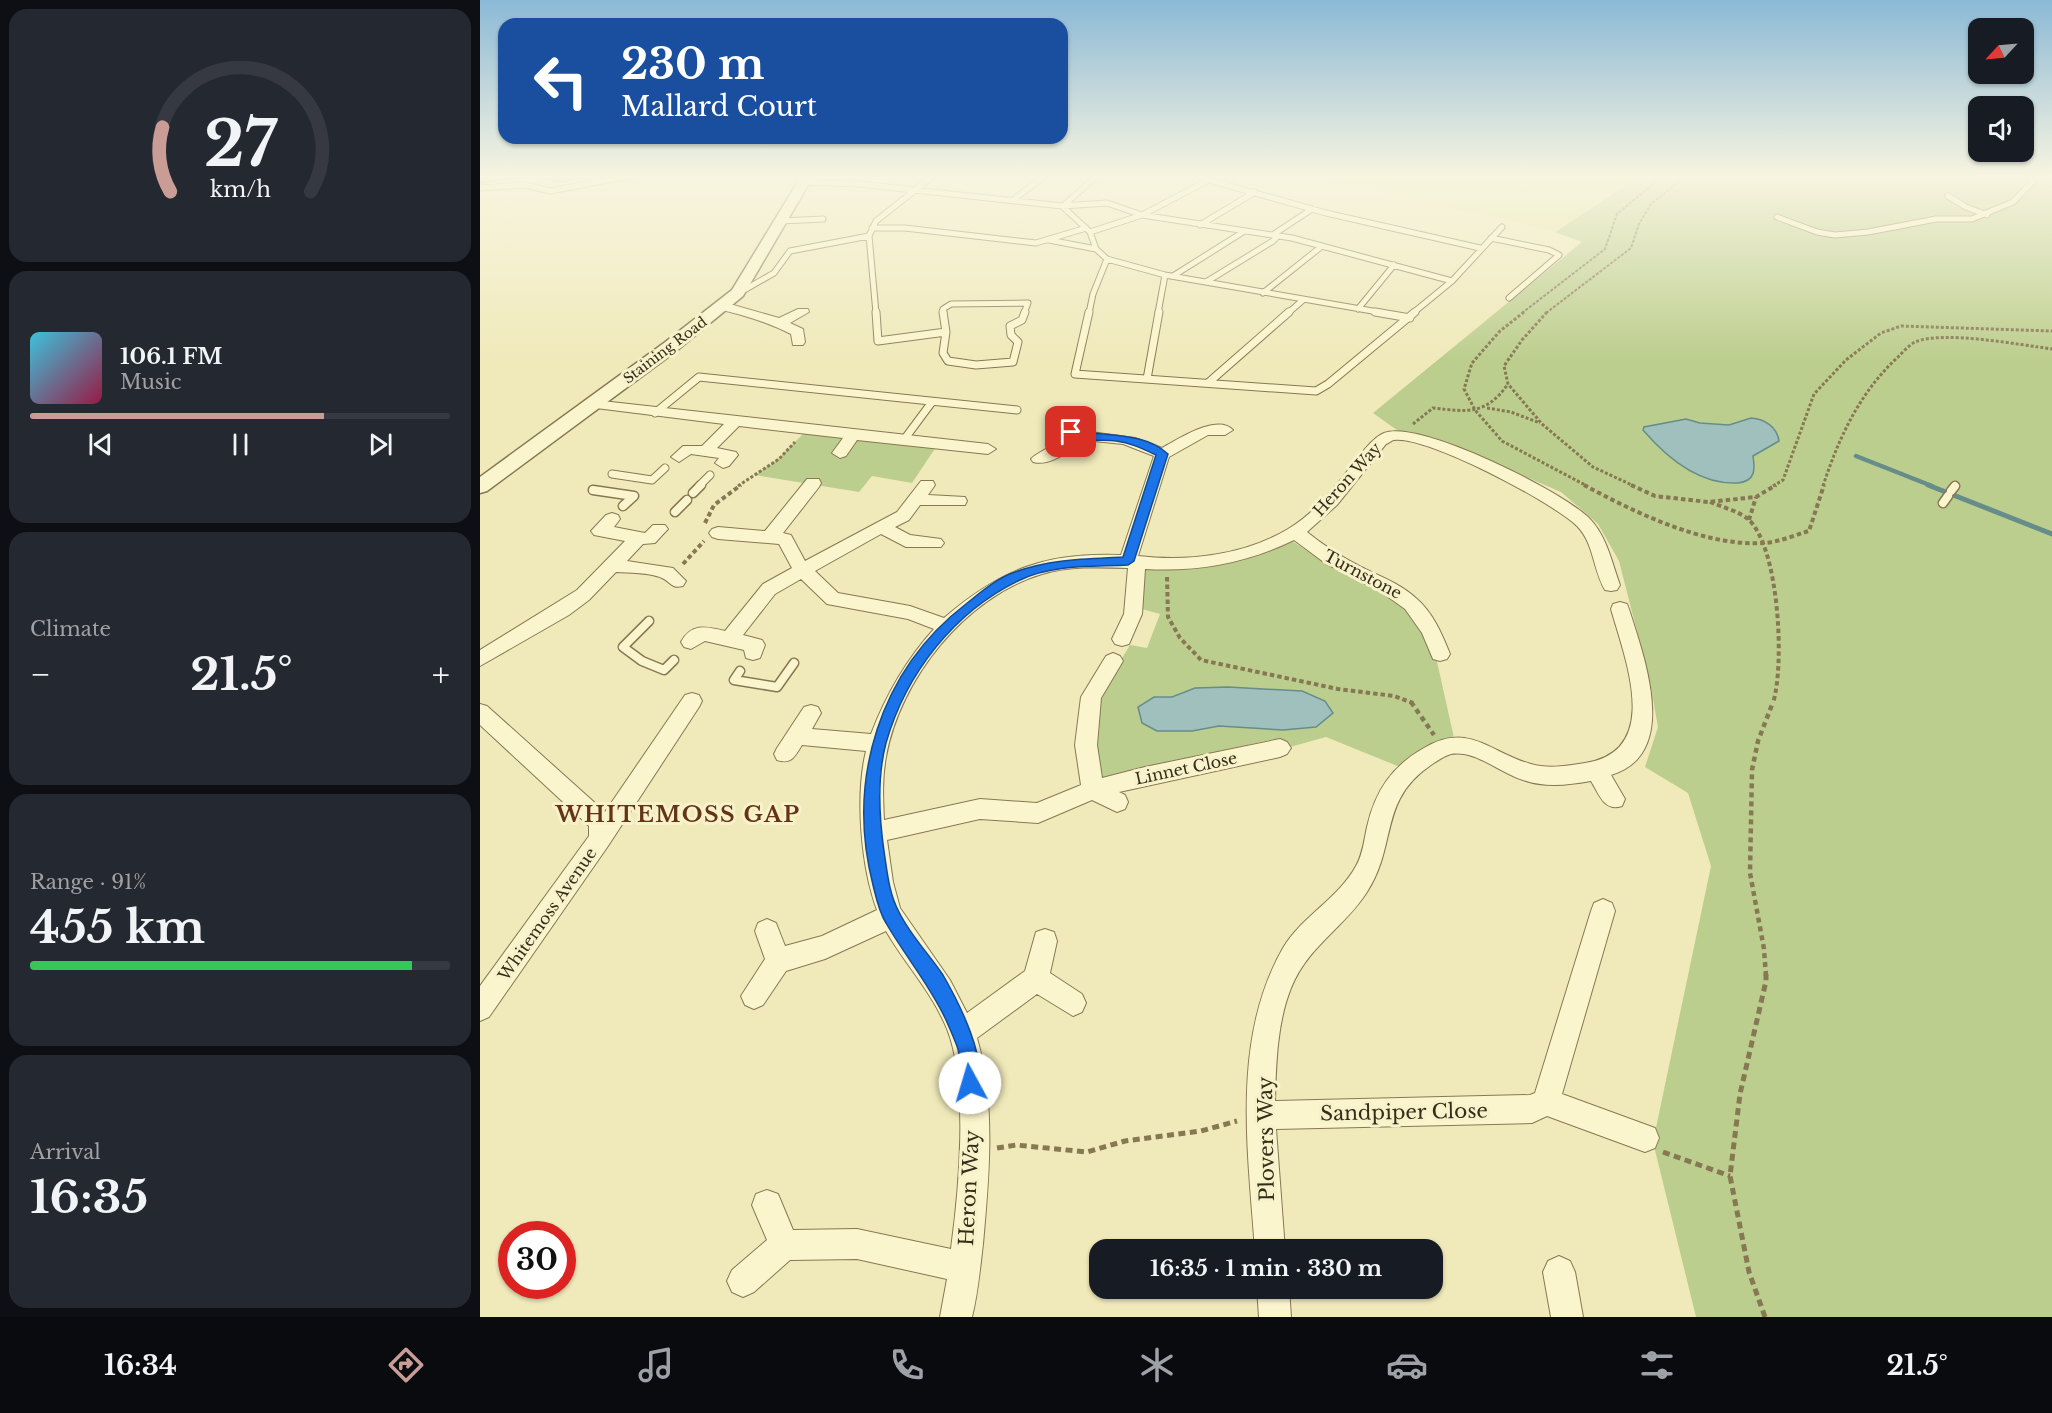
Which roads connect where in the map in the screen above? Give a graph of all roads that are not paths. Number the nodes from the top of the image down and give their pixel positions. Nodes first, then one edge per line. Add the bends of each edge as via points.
1 (772, 236) edge
2 (867, 236) edge
3 (869, 236) edge
4 (979, 236) edge
5 (1059, 236) edge
6 (1091, 236) edge
7 (1236, 236) edge
8 (1275, 236) edge
9 (1284, 236) edge
10 (1430, 236) edge
11 (1491, 238) joint
12 (1048, 239) junction
13 (1322, 246) junction
14 (1480, 248) junction
15 (1096, 249) junction
16 (1107, 259) junction
17 (1394, 265) junction
18 (1165, 275) junction
19 (1173, 276) junction
20 (1452, 281) junction
21 (1206, 282) junction
22 (738, 293) junction
23 (1263, 293) junction
24 (1509, 298) dead end
25 (1303, 300) junction
26 (723, 306) junction
27 (1358, 309) junction
28 (803, 312) dead end
29 (1410, 318) junction
30 (780, 323) junction
31 (946, 332) junction
32 (798, 342) dead end
33 (706, 370) dead end
34 (699, 377) junction
35 (1147, 379) junction
36 (1208, 383) junction
37 (932, 402) junction
38 (593, 404) junction
39 (1017, 410) dead end
40 (655, 413) junction
41 (736, 421) junction
42 (1061, 427) dead end
43 (1224, 430) dead end
44 (854, 435) junction
45 (1080, 436) junction
46 (903, 441) junction
47 (988, 449) dead end
48 (706, 452) junction
49 (840, 453) dead end
50 (1162, 454) junction
51 (679, 457) dead end
52 (1039, 459) dead end
53 (723, 462) dead end
54 (665, 468) dead end
55 (612, 474) dead end
56 (710, 475) dead end
57 (813, 483) dead end
58 (927, 485) dead end
59 (480, 487) edge
60 (593, 490) dead end
61 (693, 493) dead end
62 (687, 500) dead end
63 (916, 500) junction
64 (959, 501) dead end
65 (675, 512) dead end
66 (617, 513) joint
67 (881, 526) junction
68 (659, 529) dead end
69 (1295, 532) junction
70 (713, 533) road end
71 (771, 536) junction
72 (639, 537) junction
73 (935, 543) dead end
74 (1132, 561) junction
75 (613, 565) junction
76 (801, 569) junction
77 (672, 577) road end
78 (1611, 585) dead end
79 (1620, 609) dead end
80 (649, 621) dead end
81 (946, 626) junction
82 (1122, 639) dead end
83 (729, 640) junction
84 (691, 642) dead end
85 (753, 653) dead end
86 (1440, 654) dead end
87 (480, 659) edge
88 (674, 660) dead end
89 (1113, 661) dead end
90 (794, 663) dead end
91 (740, 671) dead end
92 (692, 700) dead end
93 (480, 712) edge
94 (811, 713) dead end
95 (796, 735) junction
96 (879, 743) junction
97 (1280, 748) dead end
98 (784, 754) dead end
99 (1597, 771) junction
100 (1092, 790) junction
101 (1614, 799) dead end
102 (1117, 802) dead end
103 (874, 833) junction
104 (600, 839) junction
105 (1603, 911) dead end
106 (891, 916) junction
107 (767, 931) dead end
108 (1046, 941) dead end
109 (778, 961) junction
110 (1036, 979) junction
111 (754, 996) dead end
112 (1073, 1003) dead end
113 (480, 1008) edge
114 (962, 1033) junction
115 (1546, 1102) junction
116 (1261, 1115) junction
117 (1645, 1138) road end
118 (767, 1205) dead end
119 (1269, 1239) edge
120 (784, 1245) junction
121 (964, 1267) junction
122 (1559, 1272) dead end
123 (744, 1281) dead end
124 (1274, 1299) edge
125 (956, 1317) edge
126 (1275, 1317) edge
127 (1567, 1317) edge

1 - 22 street, Staining Road
2 - 22 lane via 790,251 774,273
3 - 31 lane via 878,341
4 - 12 lane via 1036,243
5 - 12 lane
6 - 15 lane
7 - 19 lane
8 - 21 lane
9 - 13 lane
10 - 14 lane
11 - 14 lane
11 - 24 lane via 1559,255
12 - 15 lane
13 - 17 lane
13 - 23 lane
14 - 20 lane
15 - 16 lane
16 - 18 lane
16 - 35 lane via 1093,294 1075,374
17 - 20 lane
17 - 27 lane via 1384,282 1368,292
18 - 19 lane
18 - 35 lane
19 - 21 lane
20 - 29 lane
21 - 23 lane
22 - 26 street, Staining Road
23 - 25 lane
25 - 27 lane
25 - 36 lane
26 - 30 street
26 - 38 street, Staining Road
27 - 29 lane
28 - 30 street
29 - 36 lane via 1316,391
30 - 32 street via 798,332
31 - 31 lane via 944,354 948,362 1013,362 1018,342 1011,335 1010,326 1022,320 1028,303 951,304 942,313
33 - 34 lane
34 - 37 lane
34 - 40 lane
35 - 36 lane
37 - 39 lane
37 - 46 lane
38 - 40 street
38 - 59 street, Staining Road
40 - 41 street
41 - 44 street
41 - 48 street
42 - 45 street
43 - 50 street via 1206,424
44 - 46 street
44 - 49 street
45 - 50 street via 1116,437 1141,443
45 - 52 street
46 - 47 street
48 - 51 street via 688,450
48 - 53 street via 730,455
50 - 74 street
54 - 55 lane via 652,480
56 - 61 lane
57 - 71 street
58 - 63 street
60 - 66 lane via 634,496
62 - 65 lane
63 - 64 street
63 - 67 street via 903,516
66 - 72 street via 600,531
67 - 73 street via 906,541
67 - 76 street
68 - 72 street via 649,538
69 - 74 street, Heron Way via 1231,557 1167,564
69 - 78 street, Heron Way via 1326,506 1381,441 1398,435 1460,454 1573,513 1592,535
69 - 86 street, Turnstone via 1327,556 1406,596 1433,633
70 - 71 street
71 - 76 street via 785,539
72 - 75 street
74 - 81 street, Heron Way via 1071,562 1017,576
74 - 82 street via 1133,614
75 - 77 street
75 - 87 street via 562,610
76 - 81 street via 833,599 910,613
76 - 83 street via 769,589
79 - 99 street via 1640,683 1642,729 1629,757 1613,768
80 - 88 lane via 623,647 636,659 664,670
81 - 96 street, Heron Way via 906,678
83 - 84 street via 701,633
83 - 85 street via 755,645
89 - 100 street via 1091,697 1086,745
90 - 91 lane via 777,687 734,680
92 - 104 street, Whitemoss Avenue
93 - 104 street via 600,822
94 - 95 street
95 - 96 street
95 - 98 street
96 - 103 street, Heron Way via 872,793
97 - 100 street, Linnet Close
99 - 101 street
99 - 116 street, Plovers Way via 1539,775 1466,746 1442,748 1418,763 1391,789 1366,872 1356,890 1307,938 1282,978 1272,1005 1265,1047
100 - 102 street, Linnet Close
100 - 103 street, Linnet Close via 1038,813 980,809
103 - 106 street, Heron Way
104 - 113 street, Whitemoss Avenue
105 - 115 street
106 - 109 street via 825,948
106 - 114 street, Heron Way via 937,982
107 - 109 street
108 - 110 street
109 - 111 street
110 - 112 street
110 - 114 street
114 - 121 street, Heron Way via 973,1105 972,1207
115 - 116 street, Sandpiper Close via 1532,1109
115 - 117 street
116 - 119 street, Plovers Way
118 - 120 street
120 - 121 street via 857,1244
120 - 123 street
121 - 125 street, Heron Way
122 - 127 street
124 - 126 street

